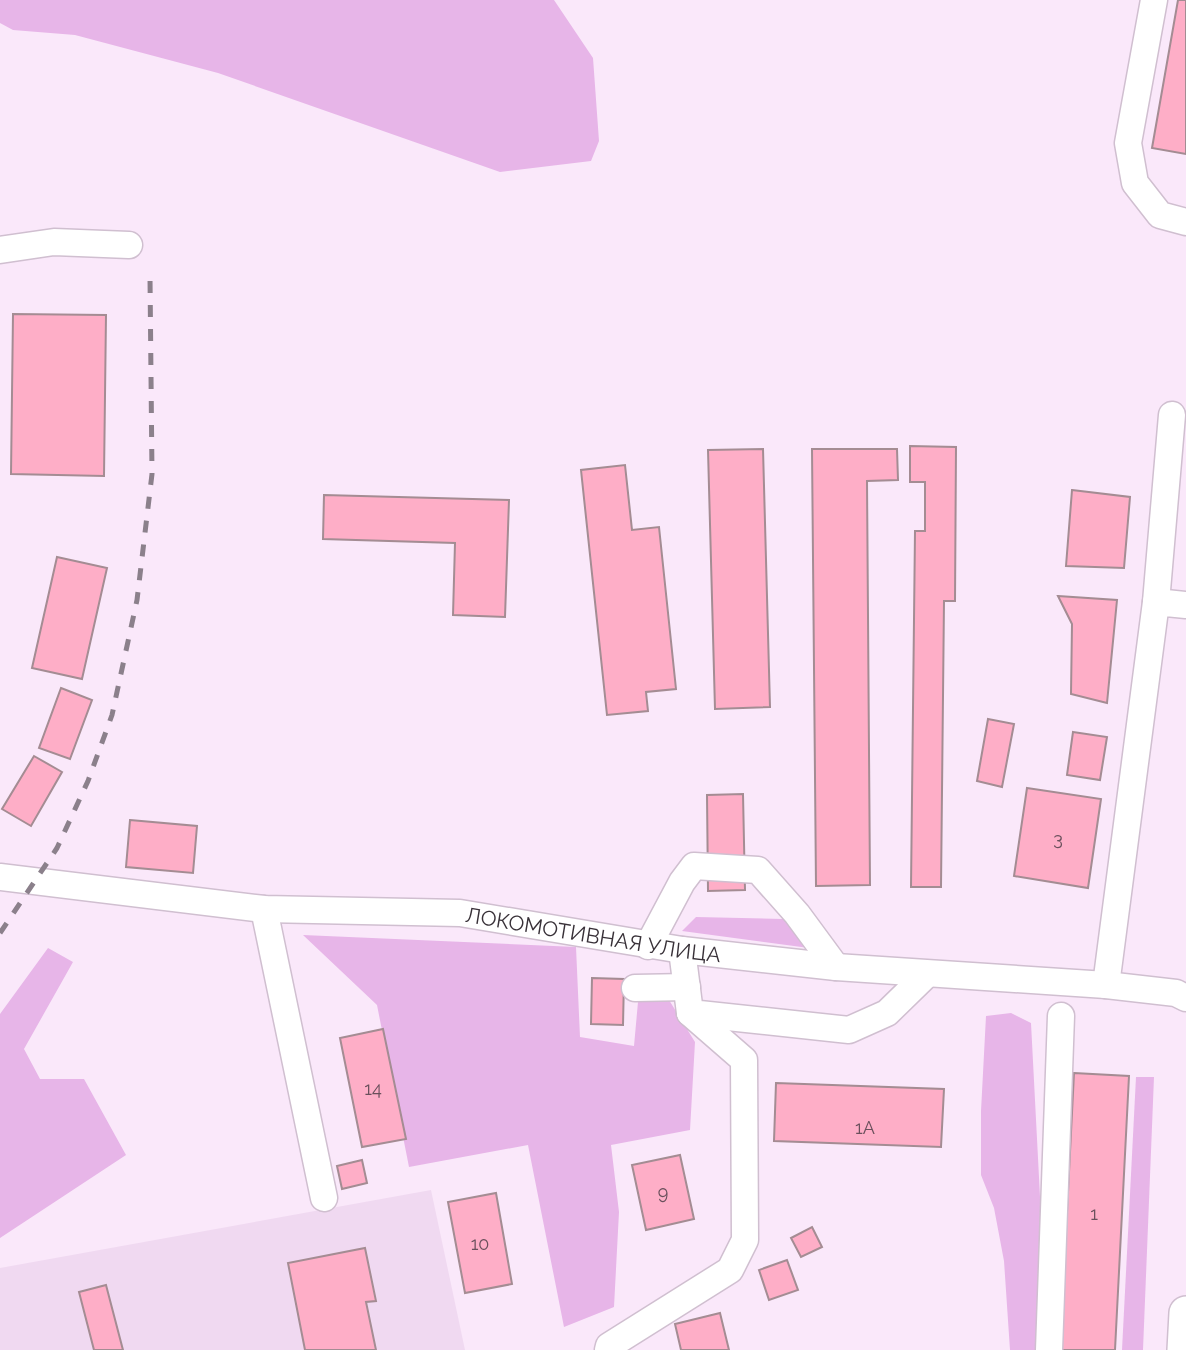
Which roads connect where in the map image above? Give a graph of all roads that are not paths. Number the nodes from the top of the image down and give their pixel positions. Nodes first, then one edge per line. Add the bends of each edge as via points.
1 (1154, 0) edge
2 (1186, 222) edge
3 (129, 245) dead end
4 (0, 250) edge
5 (1172, 415) dead end
6 (1156, 603) junction
7 (1186, 605) edge
8 (0, 877) edge
9 (264, 909) junction
10 (648, 946) junction
11 (682, 950) junction
12 (836, 967) junction
13 (927, 974) junction
14 (1106, 985) junction
15 (635, 988) dead end
16 (1186, 998) edge
17 (688, 1000) junction
18 (1061, 1016) dead end
19 (324, 1198) dead end
20 (1186, 1313) edge
21 (608, 1350) edge
22 (1049, 1350) edge
23 (1184, 1350) edge

1 - 2 street via 1128,143 1135,183 1160,215
3 - 4 street via 54,242
5 - 6 street
6 - 7 street
6 - 14 street
8 - 9 street, ЛОКОМОТИВНАЯ УЛИЦА
9 - 10 street, ЛОКОМОТИВНАЯ УЛИЦА via 460,912
9 - 19 street
10 - 11 street, ЛОКОМОТИВНАЯ УЛИЦА
10 - 12 street via 694,866 758,870
11 - 12 street, ЛОКОМОТИВНАЯ УЛИЦА
11 - 17 street
12 - 13 street, ЛОКОМОТИВНАЯ УЛИЦА
13 - 14 street, ЛОКОМОТИВНАЯ УЛИЦА
13 - 17 street via 887,1013 849,1030
14 - 16 street, ЛОКОМОТИВНАЯ УЛИЦА
15 - 17 street
17 - 21 street via 744,1060 745,1240 730,1270
18 - 22 street
20 - 23 main road

